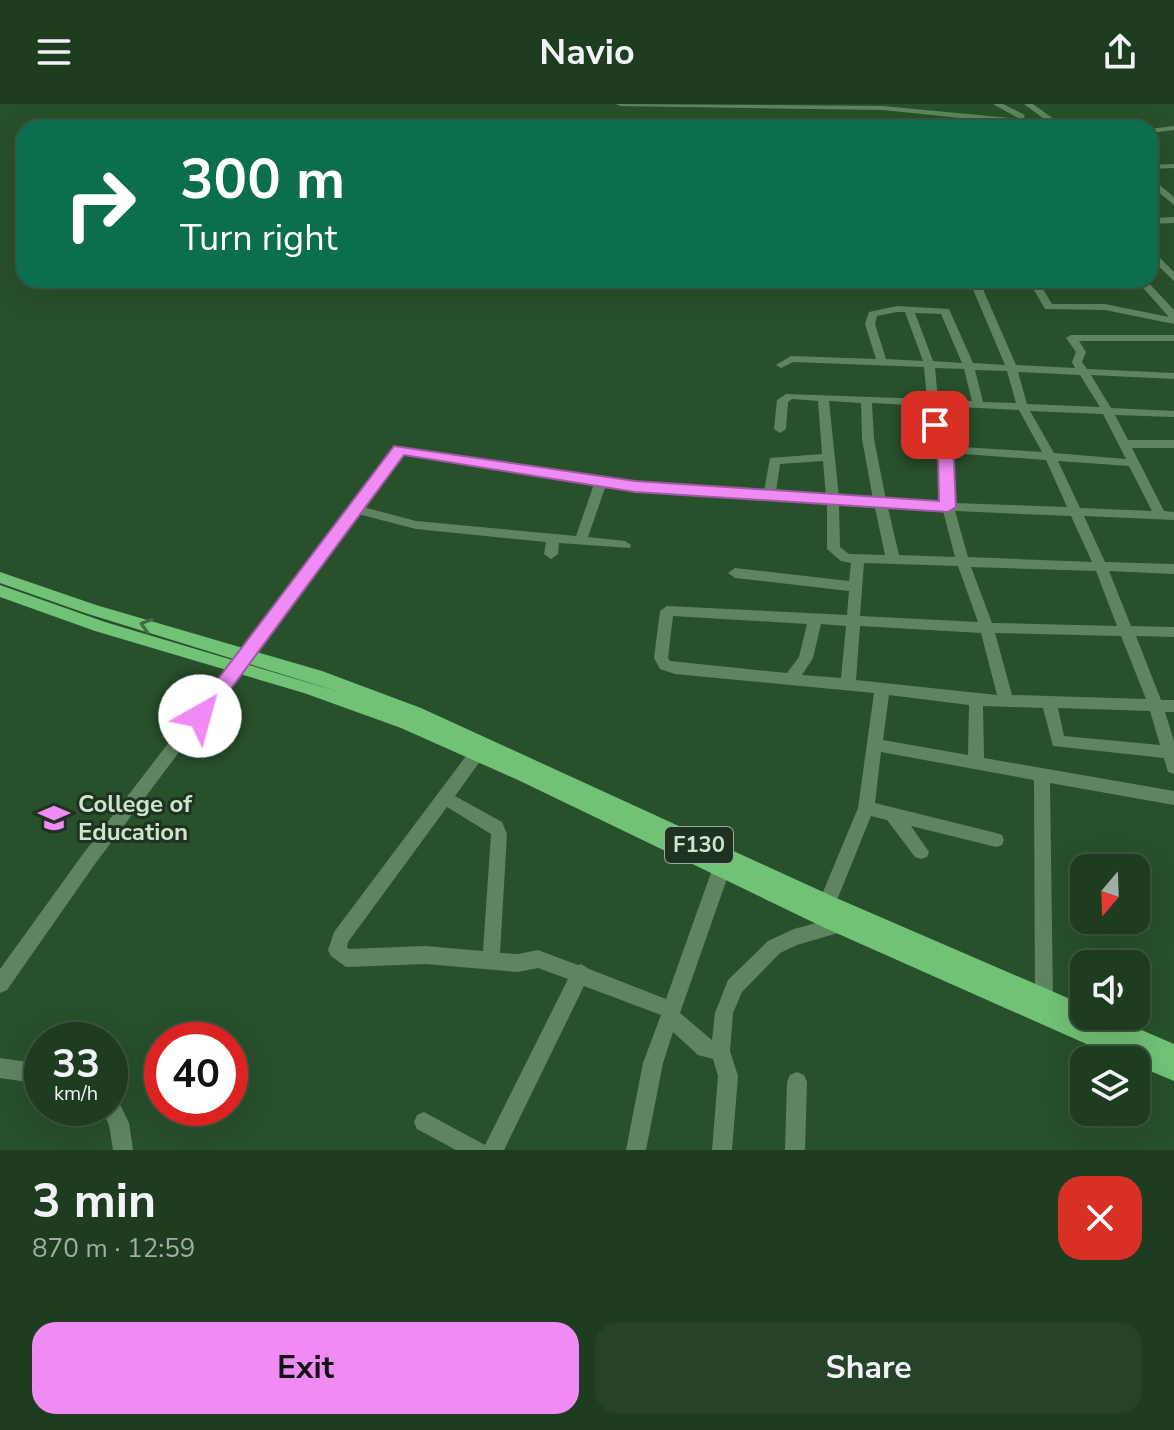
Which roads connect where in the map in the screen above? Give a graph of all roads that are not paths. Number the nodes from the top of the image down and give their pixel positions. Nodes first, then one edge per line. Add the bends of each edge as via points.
1 (620, 104) edge
2 (939, 104) edge
3 (997, 104) edge
4 (1028, 104) edge
5 (828, 105) edge
6 (852, 106) edge
7 (954, 114) junction
8 (1000, 120) edge
9 (1032, 120) edge
10 (1051, 120) edge
11 (1158, 187) edge
12 (1174, 202) edge
13 (1158, 256) edge
14 (1171, 257) dead end
15 (1158, 262) edge
16 (1174, 278) edge
17 (977, 288) edge
18 (1036, 288) edge
19 (1148, 288) edge
20 (909, 310) junction
21 (1174, 318) edge
22 (1174, 338) edge
23 (882, 362) junction
24 (929, 364) junction
25 (781, 365) dead end
26 (969, 366) junction
27 (1011, 367) junction
28 (1081, 371) junction
29 (1174, 376) edge
30 (823, 398) junction
31 (867, 400) junction
32 (932, 403) junction
33 (978, 405) junction
34 (1023, 408) junction
35 (1107, 410) junction
36 (1174, 414) edge
37 (780, 429) dead end
38 (1124, 444) junction
39 (1174, 444) edge
40 (943, 449) junction
41 (829, 457) junction
42 (1050, 457) junction
43 (1134, 463) junction
44 (601, 481) junction
45 (769, 496) junction
46 (833, 501) junction
47 (882, 504) junction
48 (948, 507) junction
49 (353, 509) junction
50 (1074, 512) junction
51 (1167, 515) edge
52 (553, 537) junction
53 (581, 540) junction
54 (625, 545) dead end
55 (551, 554) dead end
56 (858, 558) junction
57 (893, 560) junction
58 (963, 563) junction
59 (1101, 567) junction
60 (1174, 569) edge
61 (735, 573) dead end
62 (0, 577) edge
63 (857, 587) junction
64 (0, 591) edge
65 (815, 618) junction
66 (853, 622) junction
67 (987, 628) junction
68 (1126, 632) junction
69 (1174, 632) edge
70 (241, 662) junction
71 (791, 679) junction
72 (848, 684) junction
73 (882, 688) junction
74 (976, 700) junction
75 (1006, 701) junction
76 (1050, 704) junction
77 (1156, 706) junction
78 (1174, 706) edge
79 (875, 745) junction
80 (478, 753) junction
81 (1173, 757) edge
82 (976, 762) junction
83 (1042, 773) junction
84 (445, 798) junction
85 (1174, 798) edge
86 (866, 808) junction
87 (893, 815) junction
88 (996, 840) dead end
89 (921, 852) dead end
90 (721, 870) junction
91 (827, 904) junction
92 (842, 924) junction
93 (491, 960) junction
94 (581, 973) junction
95 (975, 977) junction
96 (0, 984) edge
97 (1044, 1000) junction
98 (671, 1013) junction
99 (720, 1051) junction
100 (1174, 1055) edge
101 (0, 1068) edge
102 (1174, 1070) edge
103 (24, 1071) edge
104 (797, 1082) dead end
105 (424, 1122) dead end
106 (119, 1126) edge
107 (123, 1150) edge
108 (477, 1150) edge
109 (493, 1150) edge
110 (636, 1150) edge
111 (722, 1150) edge
112 (795, 1150) edge

1 - 5 street
2 - 7 street
3 - 9 street
4 - 10 street
5 - 6 street
6 - 7 street
7 - 8 street
11 - 12 street
13 - 14 street
15 - 16 street
17 - 27 street
18 - 21 street via 1049,307 1105,307
19 - 21 street
20 - 23 street via 873,314 870,324
20 - 24 street
20 - 26 street via 945,311
22 - 28 street via 1071,338 1081,352
23 - 24 street
23 - 25 street via 791,359
24 - 26 street
24 - 32 street
26 - 27 street
26 - 33 street
27 - 28 street
27 - 34 street
28 - 29 street
28 - 35 street
30 - 31 street
30 - 37 street via 785,398
30 - 41 street
31 - 32 street
31 - 47 street via 868,454
32 - 33 street
32 - 40 street
33 - 34 street
34 - 35 street
34 - 42 street
35 - 36 street
35 - 38 street
38 - 39 street
38 - 43 street
40 - 42 street
40 - 48 street
41 - 45 street via 774,461
41 - 46 street
42 - 43 street
42 - 50 street
43 - 51 street
44 - 45 street
44 - 49 street via 400,450
44 - 53 street
45 - 46 street
46 - 47 street
46 - 56 street via 834,549 846,558
47 - 48 street
47 - 57 street
48 - 50 street
48 - 58 street
49 - 52 street via 416,525
49 - 70 street
50 - 51 street
50 - 59 street
52 - 53 street
52 - 55 street
53 - 54 street
56 - 57 street
56 - 63 street
57 - 58 street
58 - 59 street
58 - 67 street
59 - 60 street
59 - 68 street
61 - 63 street
70 -> 62 main road, F130
63 - 66 street
64 - 70 main road, F130 via 88,623
65 - 66 street
65 - 71 street via 806,658
65 - 71 street via 667,611 661,658 665,665
66 - 67 street
66 - 72 street
67 - 68 street
67 - 75 street
68 - 69 street
68 - 77 street
70 - 80 main road, F130
70 - 91 main road, F130 via 329,680 415,713
70 - 96 street
71 - 72 street
72 - 73 street
73 - 74 street
73 - 79 street
74 - 75 street
74 - 82 street
75 - 76 street
76 - 77 street
76 - 81 street via 1058,742
77 - 78 street
77 - 81 street
79 - 82 street
79 - 86 street
80 - 84 street
80 - 90 main road, F130
82 - 83 street
83 - 85 street
83 - 97 street
84 - 93 street via 496,827 499,834
84 - 93 street via 340,938 337,950 346,958 425,955
86 - 87 street
86 - 91 street
87 - 88 street
87 - 89 street
90 - 92 main road, F130
90 - 98 street
91 - 95 main road, F130
92 - 95 main road, F130
92 - 99 street via 794,937 755,963 735,986 724,1013
93 - 94 street via 538,959
94 - 98 street
94 - 109 street
95 - 97 main road, F130
95 - 102 main road, F130
97 - 100 main road, F130
98 - 99 street via 705,1048
98 - 110 street via 653,1063
99 - 111 street via 728,1076
101 - 103 street
104 - 112 street
105 - 108 street
106 - 107 street

